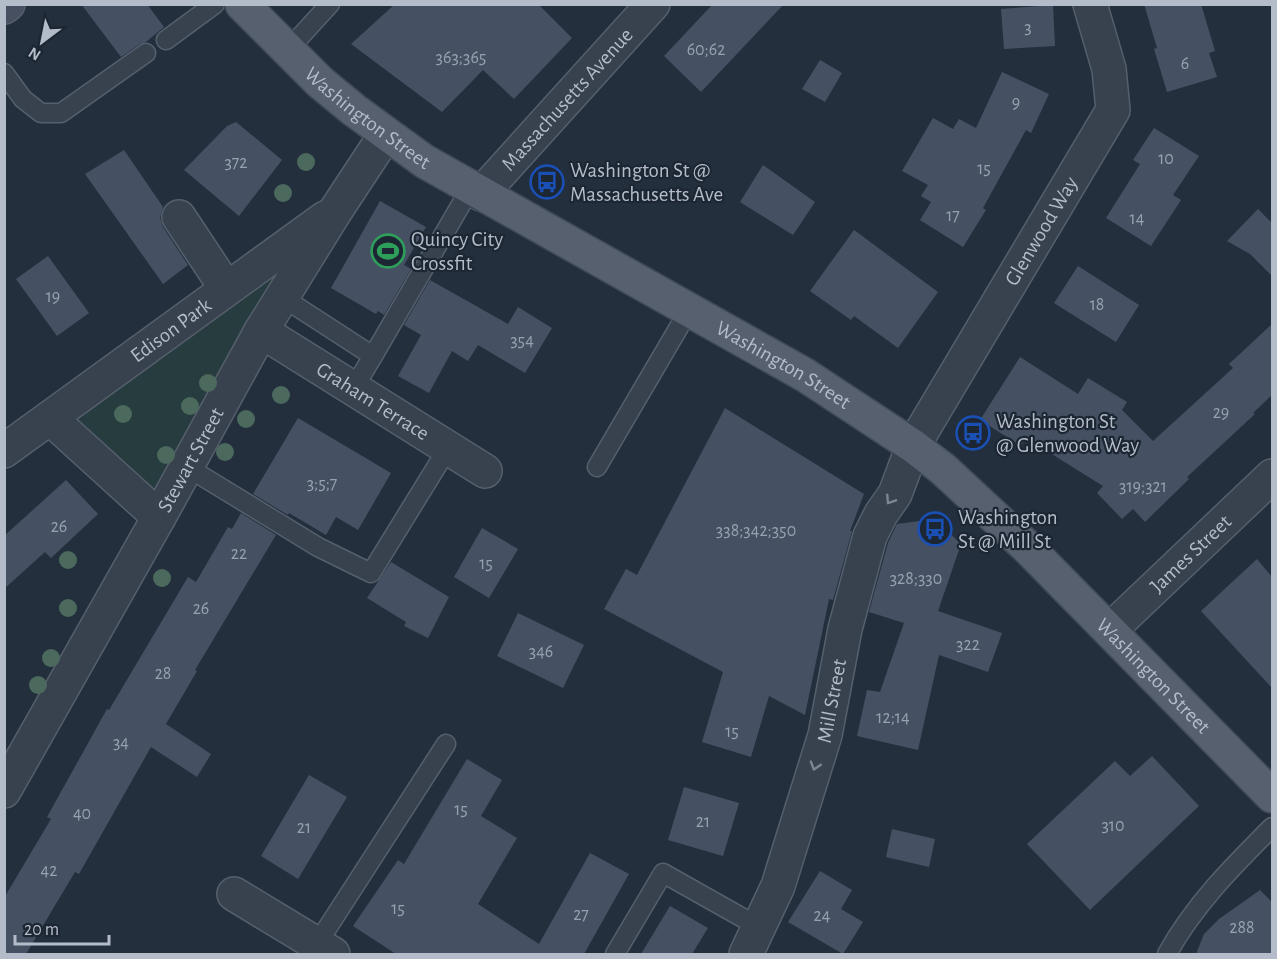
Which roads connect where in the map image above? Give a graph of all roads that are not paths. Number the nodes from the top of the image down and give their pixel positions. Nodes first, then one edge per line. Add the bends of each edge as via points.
1 (215, 4) edge
2 (242, 4) edge
3 (330, 4) edge
4 (653, 4) edge
5 (1090, 4) edge
6 (166, 40) dead end
7 (288, 50) junction
8 (146, 53) dead end
9 (4, 73) edge
10 (386, 134) junction
11 (475, 192) junction
12 (336, 210) junction
13 (179, 217) dead end
14 (226, 288) junction
15 (282, 297) junction
16 (689, 310) junction
17 (261, 332) junction
18 (374, 356) junction
19 (353, 389) junction
20 (50, 418) junction
21 (914, 446) junction
22 (448, 448) junction
23 (4, 451) edge
24 (187, 467) junction
25 (597, 467) dead end
26 (484, 471) dead end
27 (1272, 476) edge
28 (159, 517) junction
29 (1110, 630) junction
30 (447, 744) dead end
31 (4, 791) edge
32 (1272, 796) edge
33 (1272, 827) edge
34 (234, 894) dead end
35 (752, 941) edge
36 (325, 949) edge
37 (615, 954) edge
38 (1167, 954) edge

1 - 6 lane
2 - 7 main road, Washington Street
3 - 7 lane
4 - 11 street, Massachusetts Avenue
5 - 21 street, Glenwood Way via 1109,69 1113,110
7 - 10 main road, Washington Street via 320,82
8 - 9 lane via 61,113 41,113 23,99
10 - 11 main road, Washington Street
10 - 12 street, Stewart Street
11 - 16 main road, Washington Street
11 - 18 lane
12 - 14 street, Edison Park
12 - 15 street, Stewart Street
13 - 14 street
14 - 20 street, Edison Park
15 - 17 street, Stewart Street
15 - 18 lane
16 - 21 main road, Washington Street via 805,375
16 - 25 lane
17 - 19 street, Graham Terrace
17 - 24 street, Stewart Street
18 - 19 lane
19 - 22 street, Graham Terrace
20 - 23 street, Edison Park
20 - 28 street
21 - 29 main road, Washington Street via 1027,547
21 -> 35 street, Mill Street via 895,494 870,536 845,629 825,735 778,886
22 - 24 lane via 371,573 318,546
22 - 26 street, Graham Terrace
24 - 28 street, Stewart Street
27 - 29 street, James Street
28 - 31 street, Stewart Street
29 - 32 main road, Washington Street
30 - 36 lane
33 - 38 lane via 1220,880 1179,932
34 - 36 street
35 - 37 lane via 663,873

